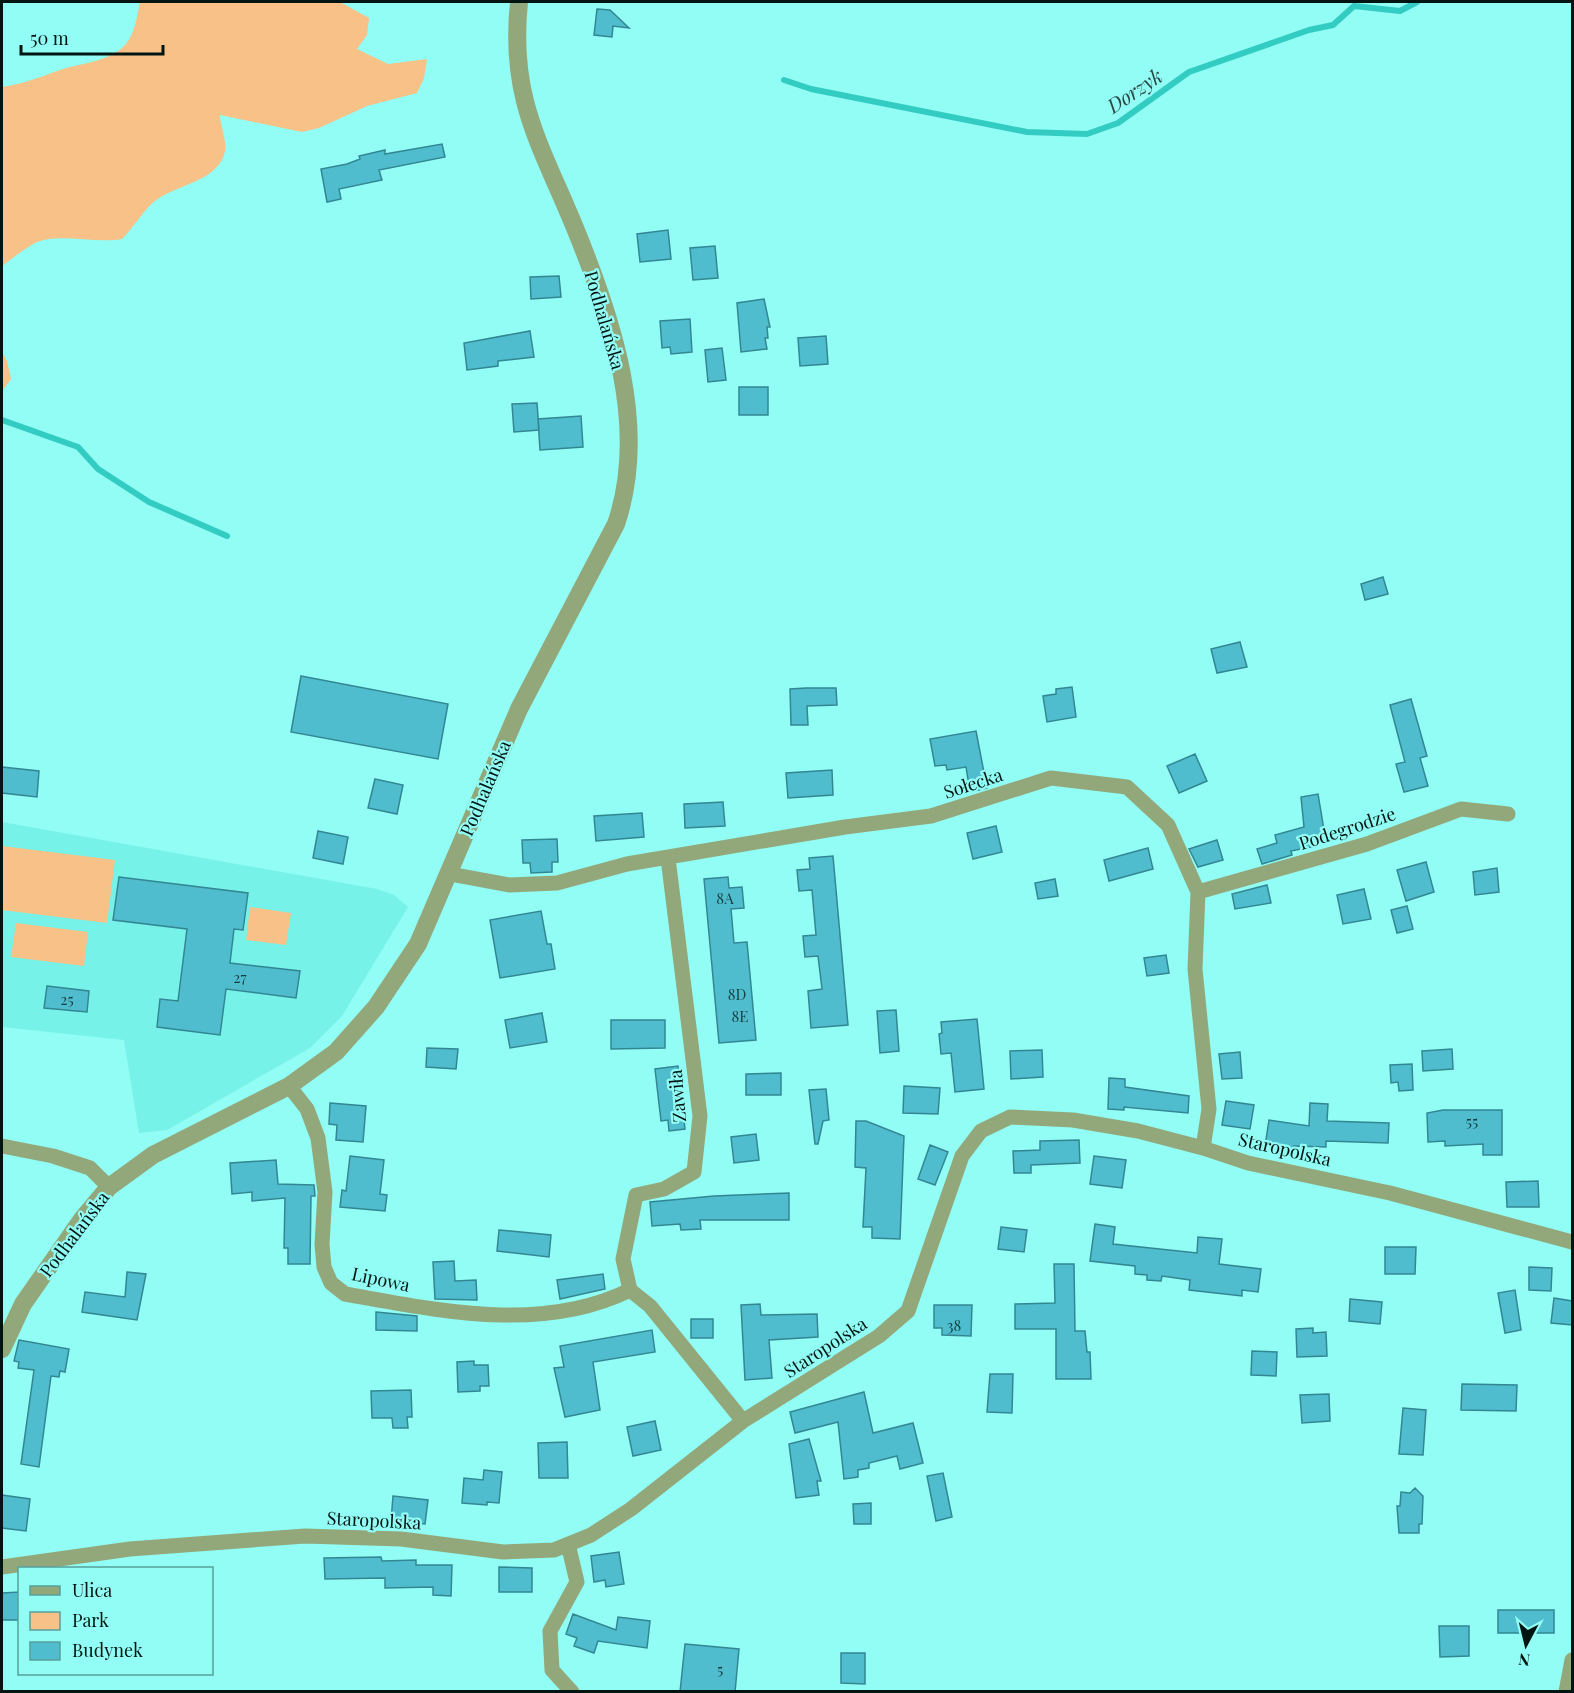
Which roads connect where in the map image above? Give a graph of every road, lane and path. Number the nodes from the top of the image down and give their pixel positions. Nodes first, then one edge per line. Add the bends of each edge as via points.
1 (519, 2) edge
2 (1508, 814) dead end
3 (668, 858) junction
4 (450, 874) junction
5 (1198, 891) junction
6 (289, 1086) junction
7 (2, 1146) edge
8 (1203, 1148) junction
9 (109, 1187) junction
10 (1572, 1242) edge
11 (630, 1290) junction
12 (2, 1349) edge
13 (743, 1421) junction
14 (568, 1544) junction
15 (2, 1567) edge
16 (1572, 1660) edge
17 (572, 1692) edge
18 (1566, 1692) edge

1 - 4 street, Podhalańska via 518,72 525,109 598,290 623,383 630,457 624,502 616,524 512,723
2 - 5 street, Podegrodzie via 1461,809 1367,844
3 - 4 street, Sołecka via 627,864 557,883 509,885
3 - 5 street, Sołecka via 931,816 1051,778 1127,787 1168,825
3 - 11 street, Zawiła via 700,1116 694,1172 664,1189 636,1195 623,1259
4 - 6 street, Podhalańska via 418,944 376,1007 336,1052
5 - 8 street, Sołecka via 1195,969 1209,1109
6 - 9 street, Podhalańska via 153,1155
6 - 11 street, Lipowa via 307,1109 318,1138 325,1192 324,1267 331,1283 345,1294 452,1312 498,1314 557,1313
7 - 9 street via 90,1168
8 - 10 street, Staropolska via 1248,1163 1390,1193
8 - 13 street, Staropolska via 1073,1120 1010,1117 981,1131 962,1156 908,1311 879,1336
9 - 12 street, Podhalańska via 23,1304
11 - 13 street via 650,1306
13 - 14 street, Staropolska via 631,1509 591,1535
14 - 15 street, Staropolska via 554,1550 503,1552 401,1539 305,1536 130,1548
14 - 17 street via 577,1582 550,1631 552,1670
16 - 18 street

